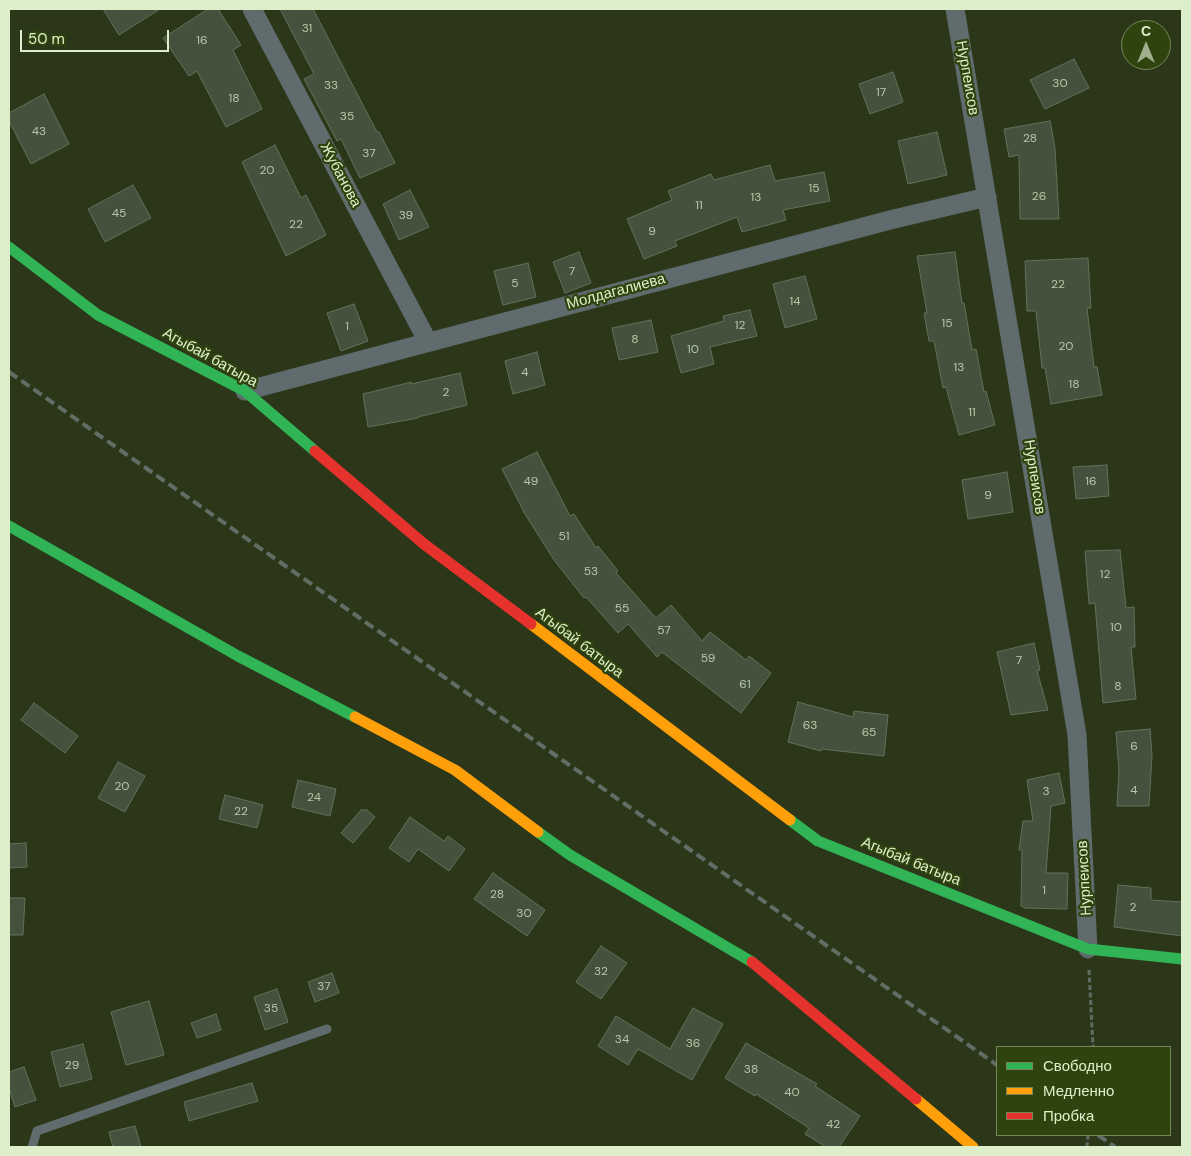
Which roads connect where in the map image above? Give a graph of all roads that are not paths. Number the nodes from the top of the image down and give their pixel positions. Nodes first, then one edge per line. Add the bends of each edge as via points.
1 (252, 9) edge
2 (955, 9) edge
3 (987, 198) junction
4 (9, 248) edge
5 (428, 342) junction
6 (245, 391) junction
7 (9, 526) edge
8 (1088, 948) junction
9 (1182, 959) edge
10 (327, 1029) dead end
11 (32, 1147) edge
12 (973, 1147) edge

1 - 5 street, Жубанова
2 - 3 street, Нурпеисов
3 - 5 street, Молдагалиева via 890,220
3 - 8 street, Нурпеисов via 1077,735
4 - 6 street, Агыбай батыра via 98,315
5 - 6 street, Молдагалиева
6 - 8 street, Агыбай батыра via 424,544 818,841
7 - 12 street via 238,656 455,770 570,855 749,959
8 - 9 street, Агыбай батыра
10 - 11 lane via 37,1131

